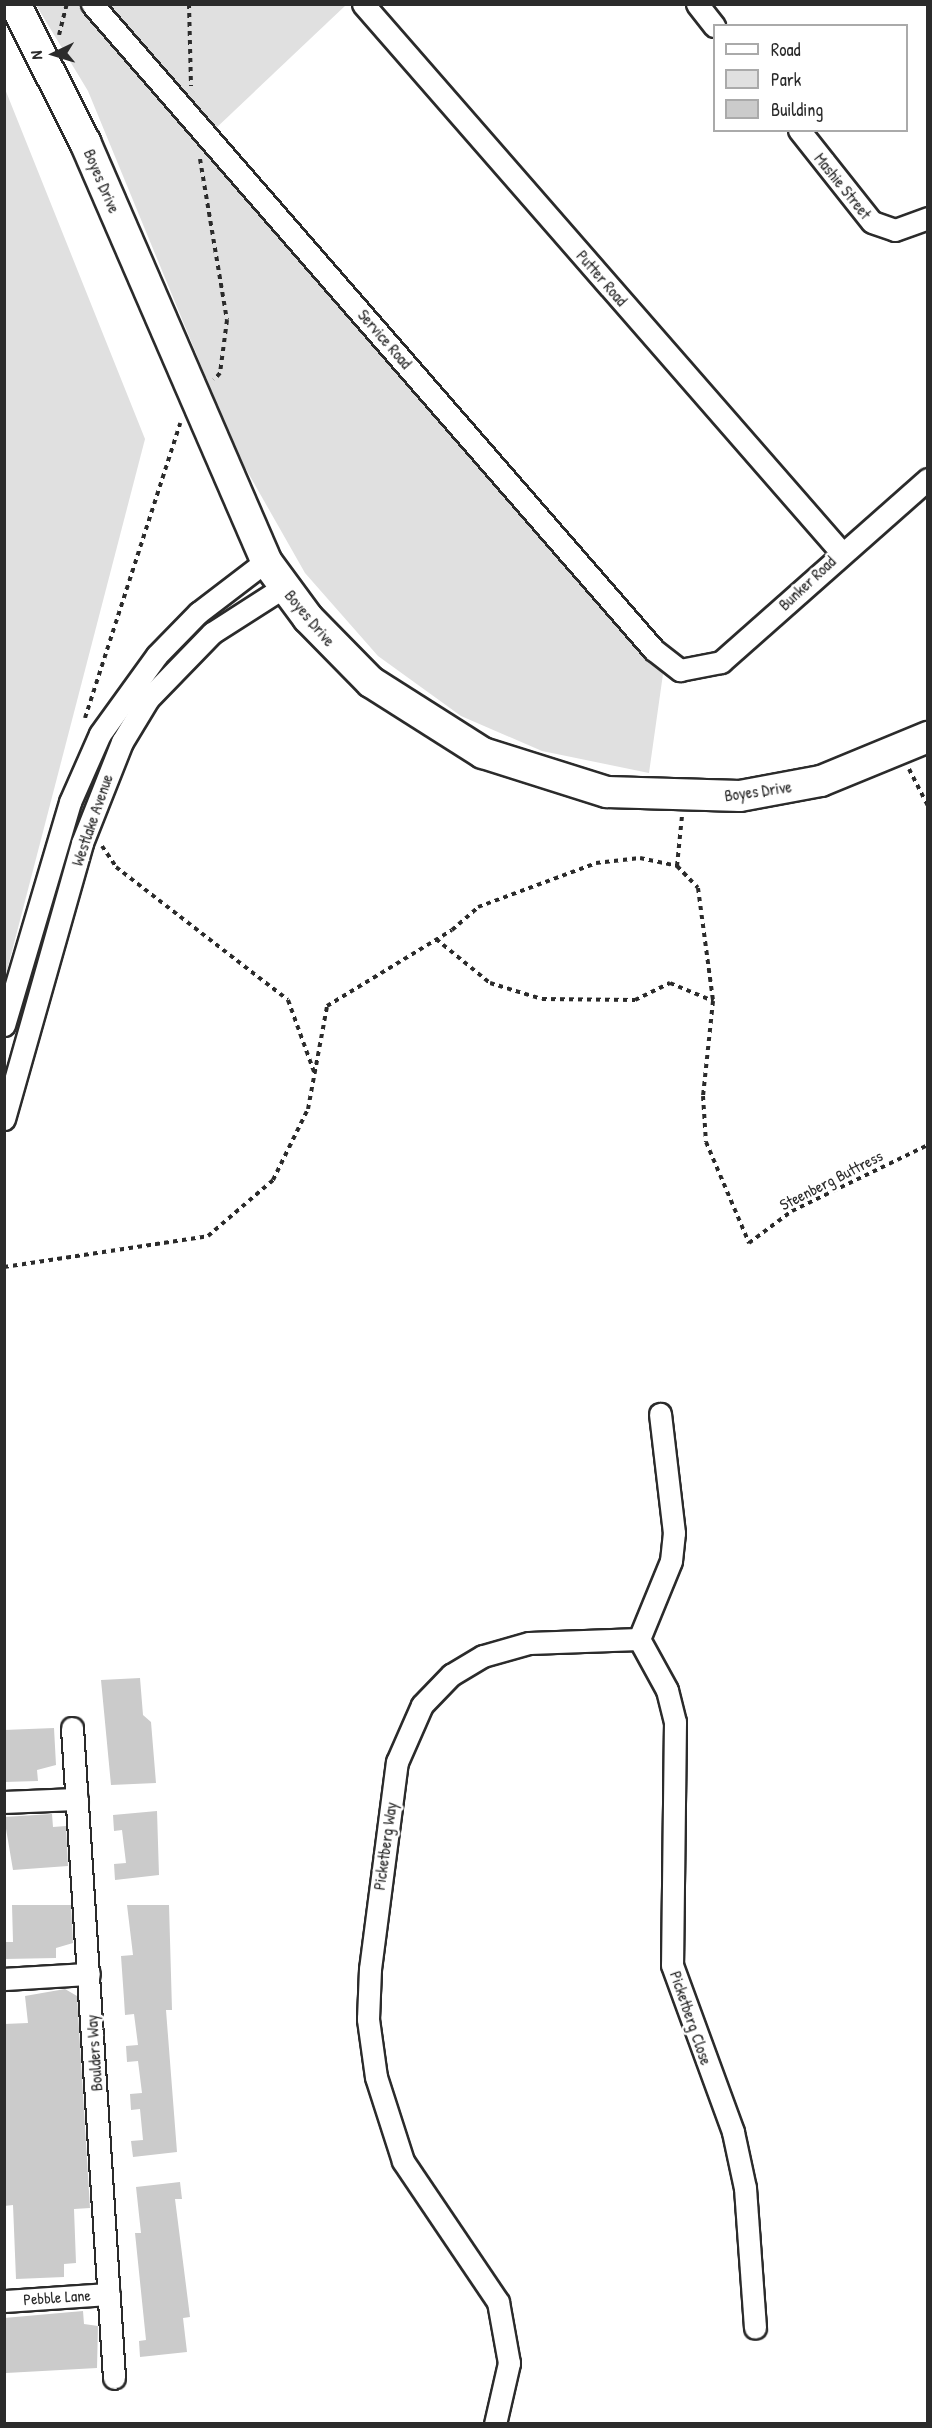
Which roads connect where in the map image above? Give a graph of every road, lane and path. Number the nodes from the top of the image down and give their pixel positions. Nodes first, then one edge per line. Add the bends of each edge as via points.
1 (15, 4) edge
2 (68, 4) edge
3 (92, 4) edge
4 (189, 4) edge
5 (363, 4) edge
6 (697, 4) edge
7 (713, 25) edge
8 (57, 45) dead end
9 (193, 117) junction
10 (801, 132) edge
11 (927, 218) edge
12 (207, 387) dead end
13 (183, 413) dead end
14 (927, 479) edge
15 (841, 552) junction
16 (266, 561) junction
17 (284, 587) junction
18 (680, 670) joint
19 (83, 724) dead end
20 (927, 737) edge
21 (908, 766) dead end
22 (927, 806) edge
23 (682, 815) dead end
24 (88, 826) junction
25 (678, 867) junction
26 (436, 939) junction
27 (713, 1001) junction
28 (4, 1025) edge
29 (314, 1072) junction
30 (4, 1119) edge
31 (927, 1144) edge
32 (4, 1267) edge
33 (660, 1414) dead end
34 (639, 1639) junction
35 (72, 1728) dead end
36 (77, 1799) junction
37 (4, 1803) edge
38 (89, 1974) junction
39 (4, 1979) edge
40 (109, 2294) junction
41 (4, 2301) edge
42 (755, 2328) dead end
43 (114, 2378) dead end
44 (495, 2424) edge

1 - 16 main road, Boyes Drive via 85,142
2 - 8 path
3 - 9 street, Service Road
4 - 9 path
5 - 15 street, Putter Road
6 - 7 street
9 - 12 path via 227,320 220,373
9 - 18 street, Service Road via 654,650
10 - 11 street, Mashie Street via 872,222 895,230
13 - 19 path
14 - 15 street, Bunker Road
15 - 18 street, Bunker Road via 721,662
16 - 17 main road, Boyes Drive
16 - 28 street, Westlake Avenue via 198,613 157,655 100,734 70,802
17 - 20 main road, Boyes Drive via 340,653 408,710 483,753 607,792 685,799 740,796 821,781
17 - 24 street, Westlake Avenue via 212,633 148,699 104,780
21 - 22 path
23 - 25 path
24 - 29 path via 116,867 288,1000
24 - 30 street, Westlake Avenue
25 - 26 path via 639,858 596,863 478,907
25 - 27 path via 698,888
26 - 27 path via 490,983 542,999 635,1000 670,983
26 - 29 path via 327,1006
27 - 31 path, Steenberg Buttress via 704,1096 706,1142 749,1243 792,1211
29 - 32 path via 308,1109 273,1180 208,1236
33 - 34 street via 674,1533 670,1561
34 - 42 street, Picketberg Close via 667,1690 675,1722 672,1965 733,2132 744,2188
34 - 44 street, Picketberg Way via 529,1643 483,1656 451,1675 422,1705 397,1762 370,1969 368,2019 375,2077 408,2170 498,2302 509,2363
35 - 36 street, Boulders Way
36 - 37 street
36 - 38 street, Boulders Way
38 - 39 street
38 - 40 street, Boulders Way
40 - 41 street, Pebble Lane
40 - 43 street, Boulders Way

